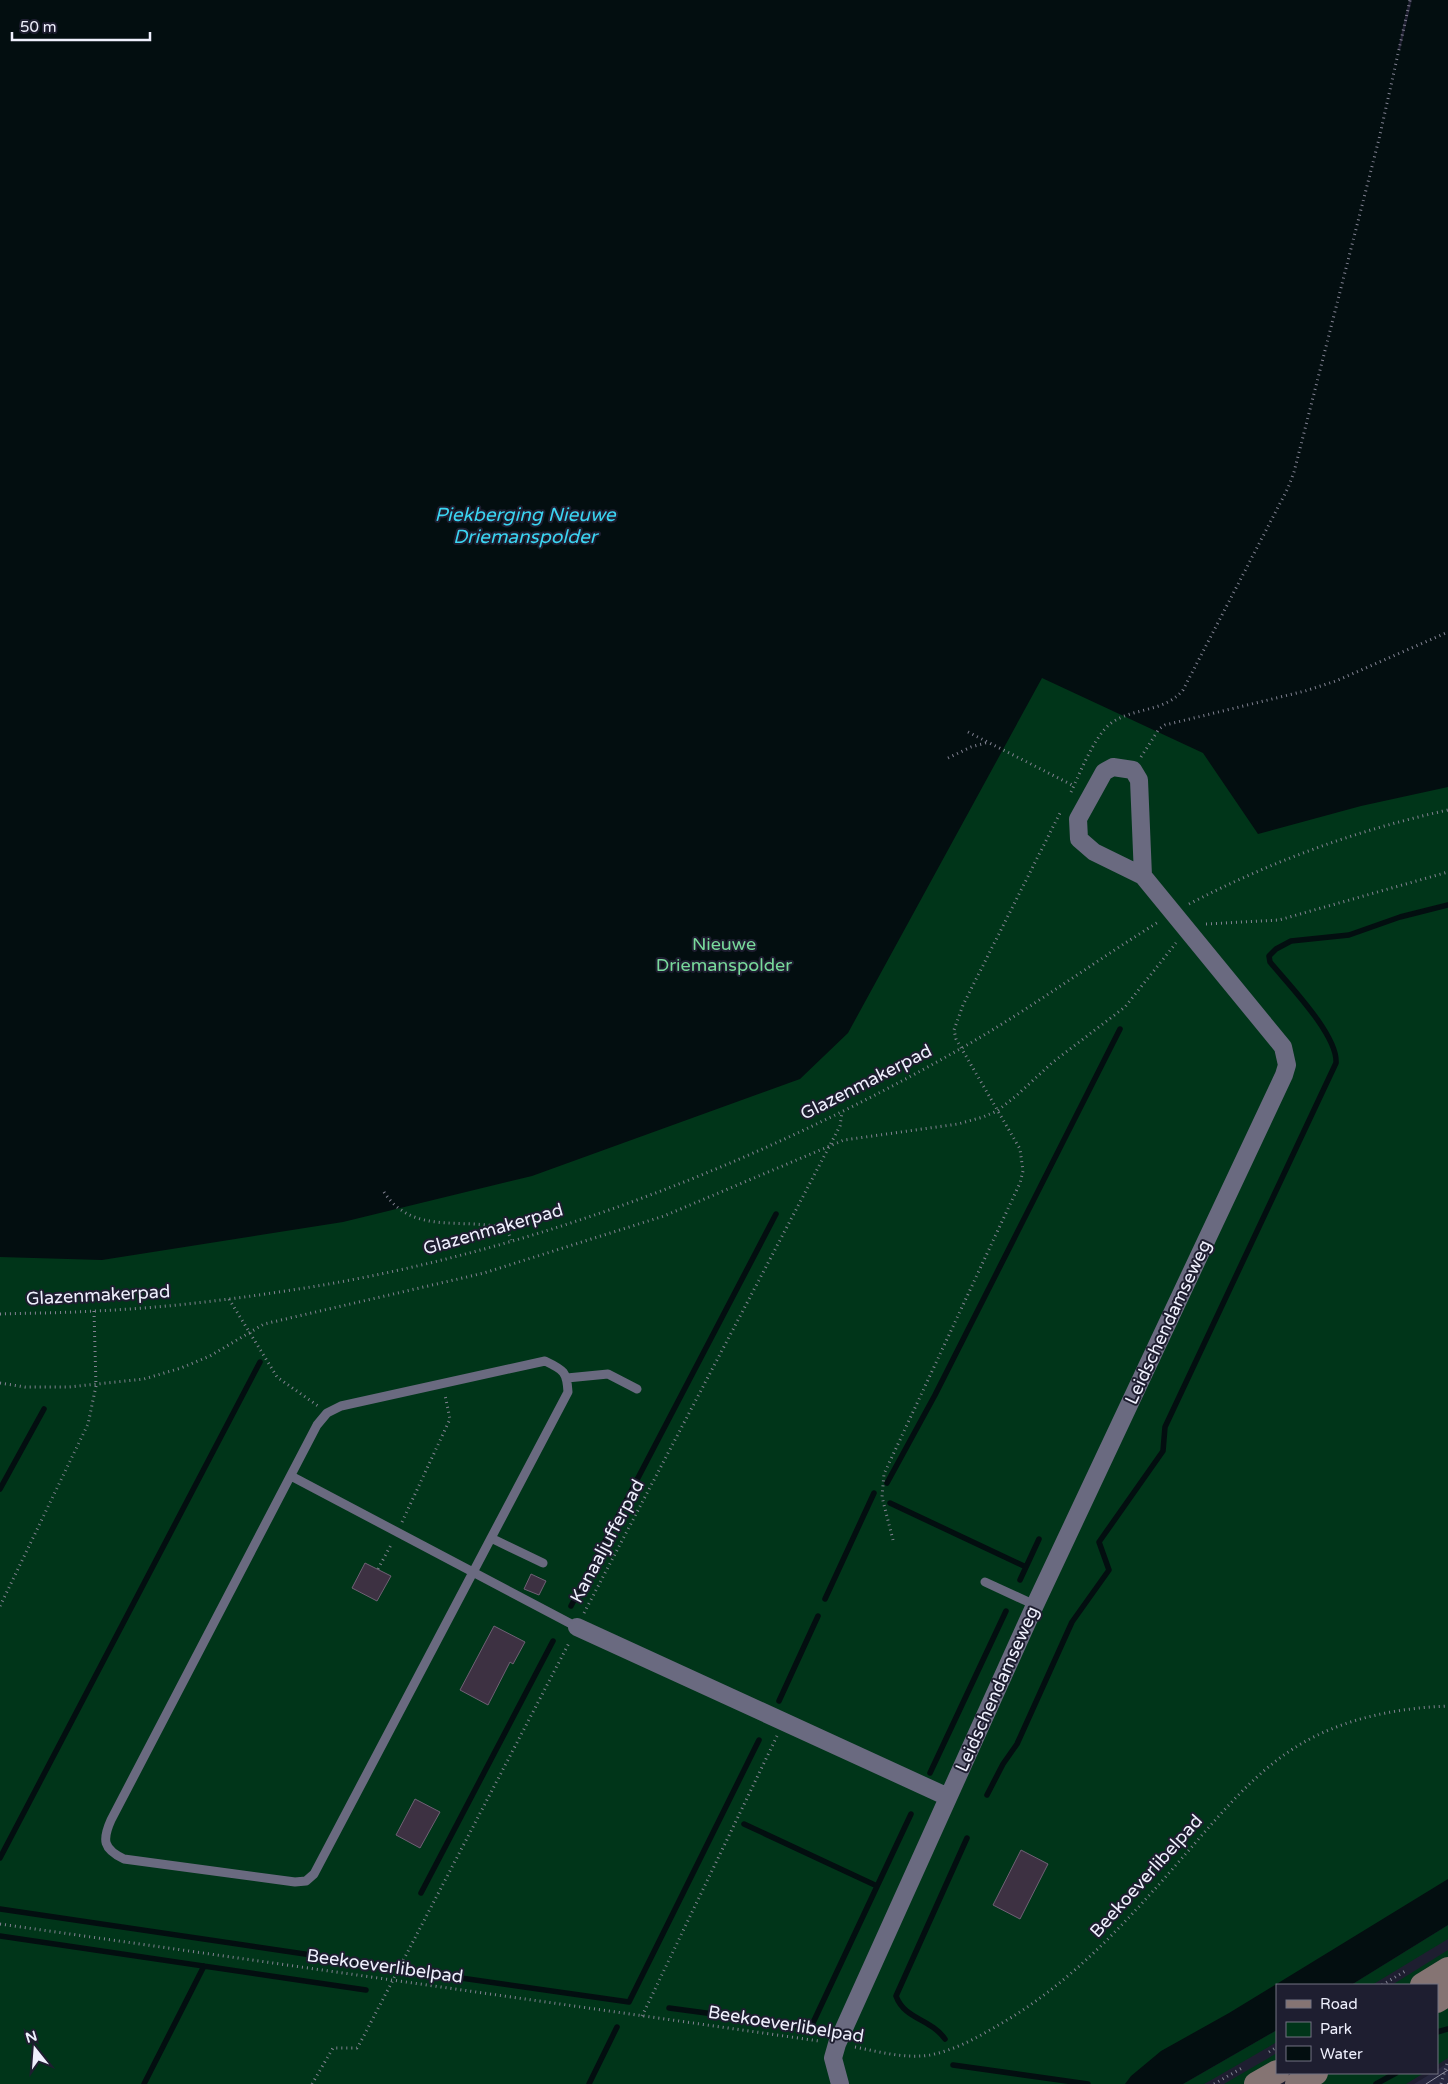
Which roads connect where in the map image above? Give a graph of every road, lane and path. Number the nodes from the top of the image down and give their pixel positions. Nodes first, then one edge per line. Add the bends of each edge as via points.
1 (1410, 0) edge
2 (1448, 632) edge
3 (968, 732) dead end
4 (990, 742) junction
5 (948, 758) dead end
6 (1133, 770) junction
7 (1074, 786) junction
8 (1069, 795) dead end
9 (1090, 796) junction
10 (1060, 812) dead end
11 (1448, 872) edge
12 (1143, 876) junction
13 (1188, 931) junction
14 (961, 1049) junction
15 (997, 1111) junction
16 (842, 1112) junction
17 (829, 1147) junction
18 (384, 1192) dead end
19 (511, 1240) junction
20 (229, 1299) junction
21 (94, 1312) junction
22 (0, 1314) edge
23 (250, 1332) junction
24 (567, 1378) junction
25 (0, 1383) edge
26 (443, 1383) junction
27 (96, 1386) junction
28 (637, 1389) dead end
29 (327, 1413) junction
30 (290, 1476) junction
31 (398, 1533) junction
32 (491, 1538) junction
33 (893, 1540) dead end
34 (543, 1563) dead end
35 (378, 1569) dead end
36 (473, 1573) junction
37 (984, 1582) dead end
38 (1035, 1605) junction
39 (0, 1606) edge
40 (577, 1627) junction
41 (1448, 1706) edge
42 (784, 1722) junction
43 (948, 1797) junction
44 (0, 1924) edge
45 (1448, 1969) edge
46 (392, 1981) junction
47 (1424, 1984) edge
48 (642, 2016) junction
49 (837, 2044) junction
50 (1448, 2060) edge
51 (1276, 2073) edge
52 (1314, 2074) edge
53 (312, 2084) edge
54 (840, 2084) edge
55 (1256, 2084) edge
56 (1297, 2084) edge
57 (1441, 2084) edge

1 - 7 path via 1377,149 1288,488 1183,690 1171,702 1110,724 1100,736
2 - 6 path via 1305,692 1165,725
3 - 4 path
4 - 5 path
4 - 7 path
6 - 9 street, Leidschendamseweg via 1113,767 1104,772
6 - 12 street via 1139,780
7 - 8 path
7 - 9 path
9 - 12 street, Leidschendamseweg via 1078,819 1079,839 1094,852
10 - 14 path via 957,1019 954,1030
11 - 13 path via 1279,920 1207,924
12 - 13 street, Leidschendamseweg
13 - 15 path via 1125,1007 1053,1062
13 - 38 street, Leidschendamseweg via 1283,1047 1287,1065
14 - 15 path
14 - 16 path, Glazenmakerpad
15 - 17 path via 958,1124 844,1140
15 - 33 path via 1020,1149 1023,1171 884,1474 882,1497
16 - 17 path, Kanaaljufferpad via 840,1126
16 - 19 path, Glazenmakerpad via 736,1161 659,1191
17 - 23 path via 664,1216 576,1246 427,1287 290,1316
17 - 40 path, Kanaaljufferpad
18 - 19 path via 394,1205 423,1221 495,1225 507,1229
19 - 20 path, Glazenmakerpad via 425,1264
20 - 21 path, Glazenmakerpad
20 - 23 path
21 - 22 path, Glazenmakerpad
21 - 27 path
23 - 27 path via 210,1356 181,1368 144,1379
23 - 29 path via 277,1377
24 - 26 lane via 561,1368 545,1361
24 - 28 lane via 608,1374
24 - 32 lane via 568,1392
25 - 27 path via 25,1387
26 - 29 lane via 341,1406
26 - 31 path via 450,1419
27 - 39 path via 88,1424
29 - 30 lane via 317,1425
30 - 31 lane
30 - 36 lane via 105,1834 111,1853 124,1859 306,1881 314,1874
31 - 35 path
31 - 36 lane
32 - 34 lane
32 - 36 lane
36 - 40 lane
37 - 38 lane
38 - 43 street, Leidschendamseweg
40 - 42 street
40 - 46 path, Kanaaljufferpad
41 - 49 path, Beekoeverlibelpad via 1384,1712 1354,1720 1305,1742 1270,1765 1220,1814 1091,1957 1056,1987 980,2036 930,2055 902,2056
42 - 43 street
42 - 48 path
43 - 49 street, Leidschendamseweg
44 - 46 path, Beekoeverlibelpad
45 - 47 main road
46 - 48 path, Beekoeverlibelpad
46 - 53 path, Kanaaljufferpad via 357,2048 333,2048
48 - 49 path, Beekoeverlibelpad
49 - 54 street, Leidschendamseweg via 833,2058
50 - 57 path
51 - 55 main road
52 - 56 main road

